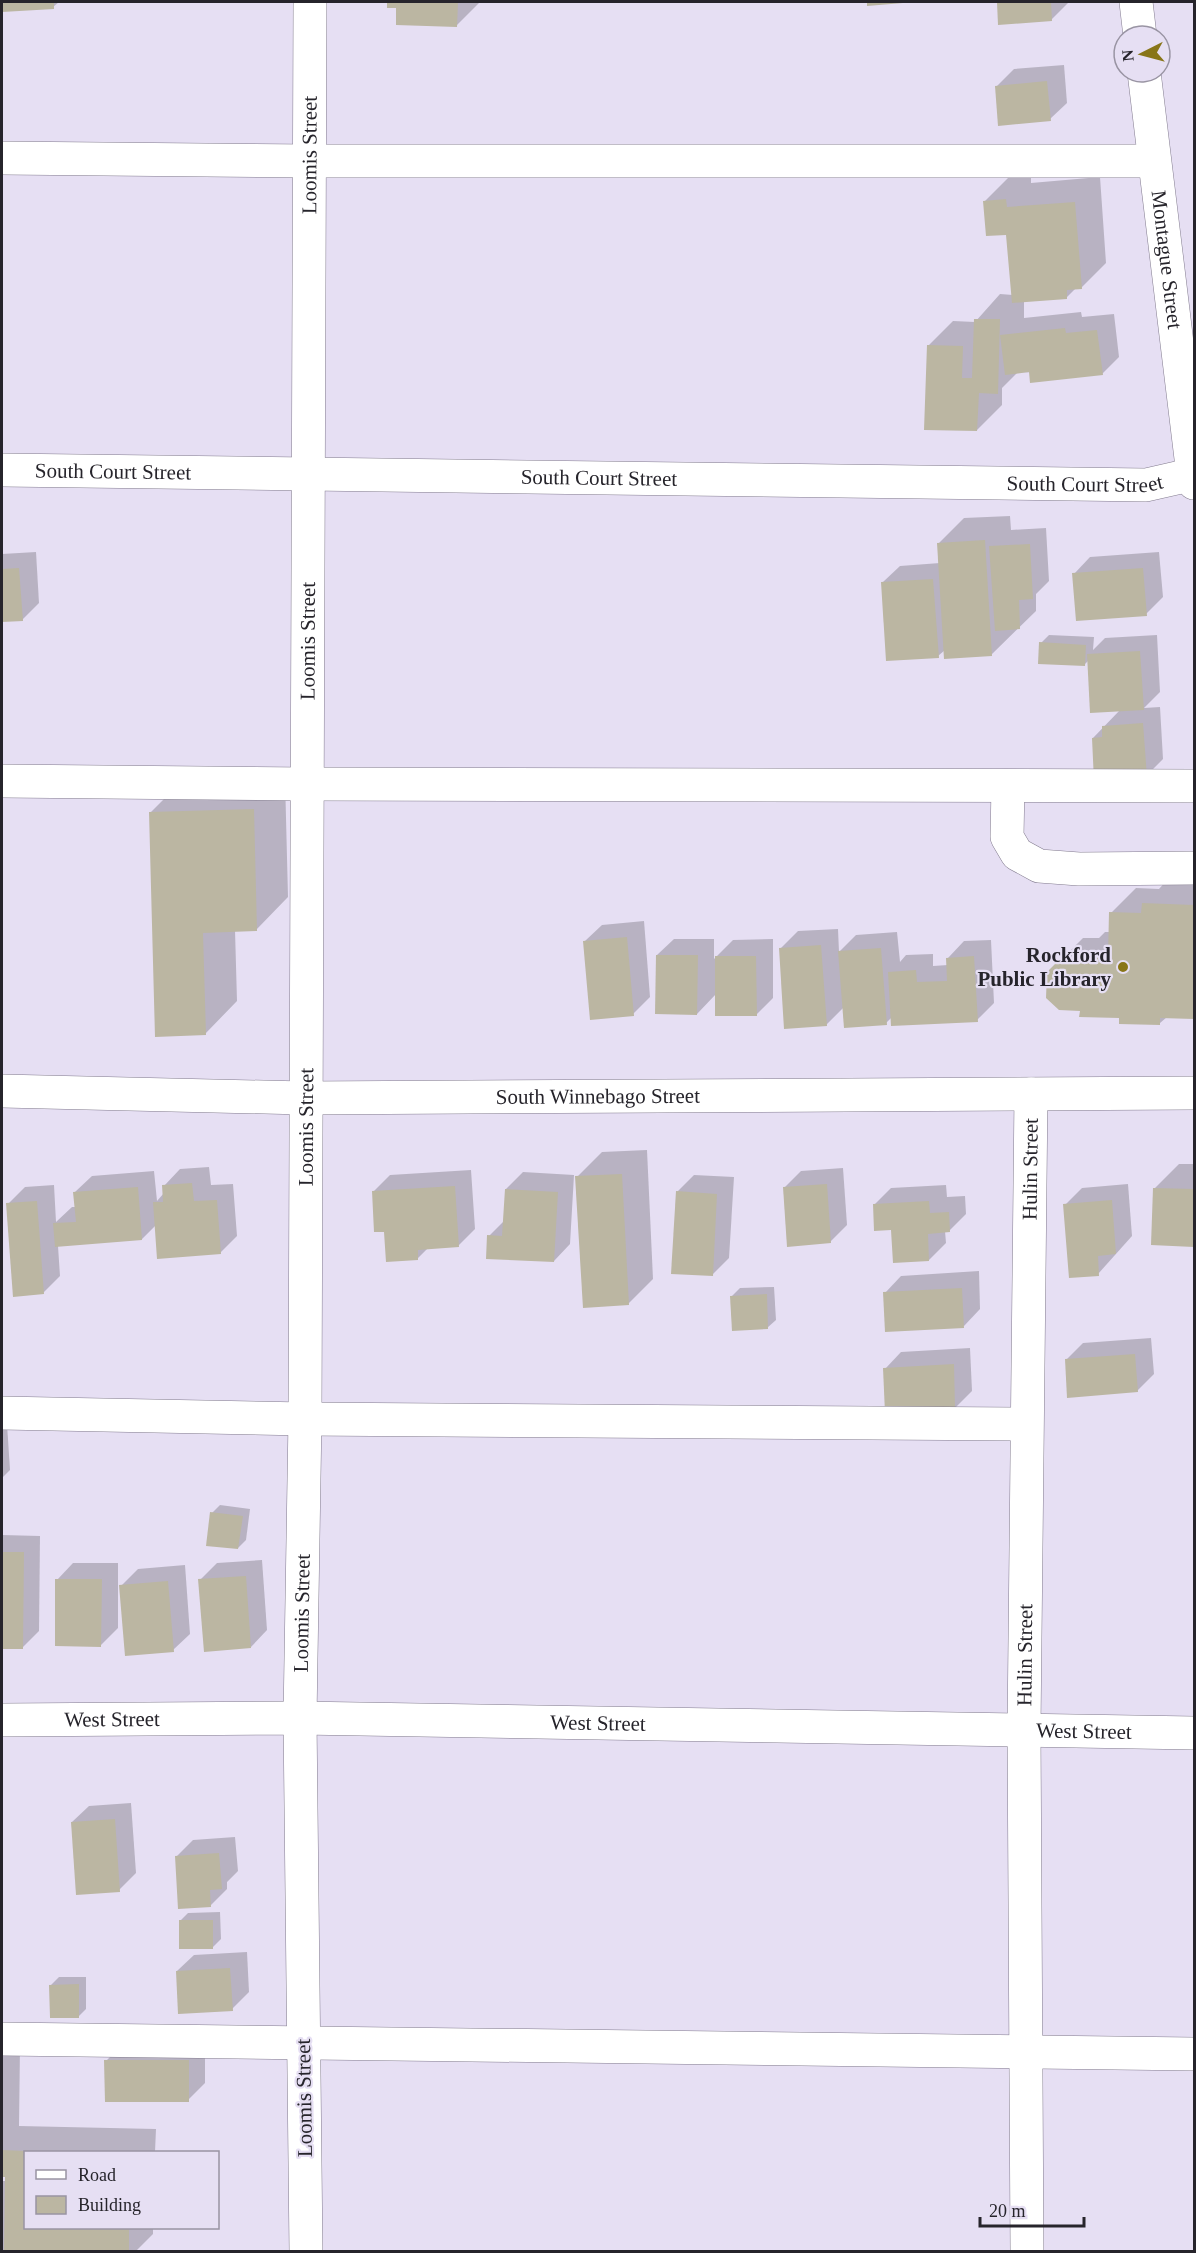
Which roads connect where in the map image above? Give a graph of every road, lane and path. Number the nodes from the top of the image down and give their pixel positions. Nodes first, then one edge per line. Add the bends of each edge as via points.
1 (310, 2) edge
2 (1136, 2) edge
3 (1139, 24) edge
4 (1145, 84) edge
5 (2, 158) edge
6 (310, 161) junction
7 (1154, 161) junction
8 (2, 470) edge
9 (308, 472) junction
10 (1194, 477) edge
11 (2, 781) edge
12 (306, 784) junction
13 (1008, 786) junction
14 (1194, 786) edge
15 (1194, 867) edge
16 (2, 1091) edge
17 (1194, 1093) edge
18 (1031, 1094) junction
19 (304, 1098) junction
20 (2, 1413) edge
21 (305, 1419) junction
22 (1026, 1424) junction
23 (300, 1718) junction
24 (2, 1720) edge
25 (1024, 1729) junction
26 (1194, 1733) edge
27 (2, 2039) edge
28 (304, 2043) junction
29 (1026, 2054) junction
30 (1194, 2054) edge
31 (306, 2252) edge
32 (1027, 2252) edge

1 - 6 street, Loomis Street
2 - 3 street
4 - 7 street, Montague Street
5 - 6 street
6 - 7 street
6 - 9 street, Loomis Street
7 - 10 street, Montague Street
8 - 9 street, South Court Street
9 - 10 street, South Court Street via 1146,485
9 - 12 street, Loomis Street
11 - 12 street
12 - 13 street
12 - 19 street, Loomis Street
13 - 14 street
13 - 15 street via 1007,837 1017,854 1039,866
16 - 19 street, South Winnebago Street
17 - 18 street, South Winnebago Street
18 - 19 street, South Winnebago Street
18 - 22 street, Hulin Street
19 - 21 street, Loomis Street
20 - 21 street
21 - 22 street
21 - 23 street, Loomis Street
22 - 25 street, Hulin Street
23 - 24 street, West Street
23 - 25 street, West Street
23 - 28 street, Loomis Street
25 - 26 street, West Street
25 - 29 street, Hulin Street
27 - 28 street
28 - 29 street
28 - 31 street, Loomis Street
29 - 30 street
29 - 32 street, Hulin Street

